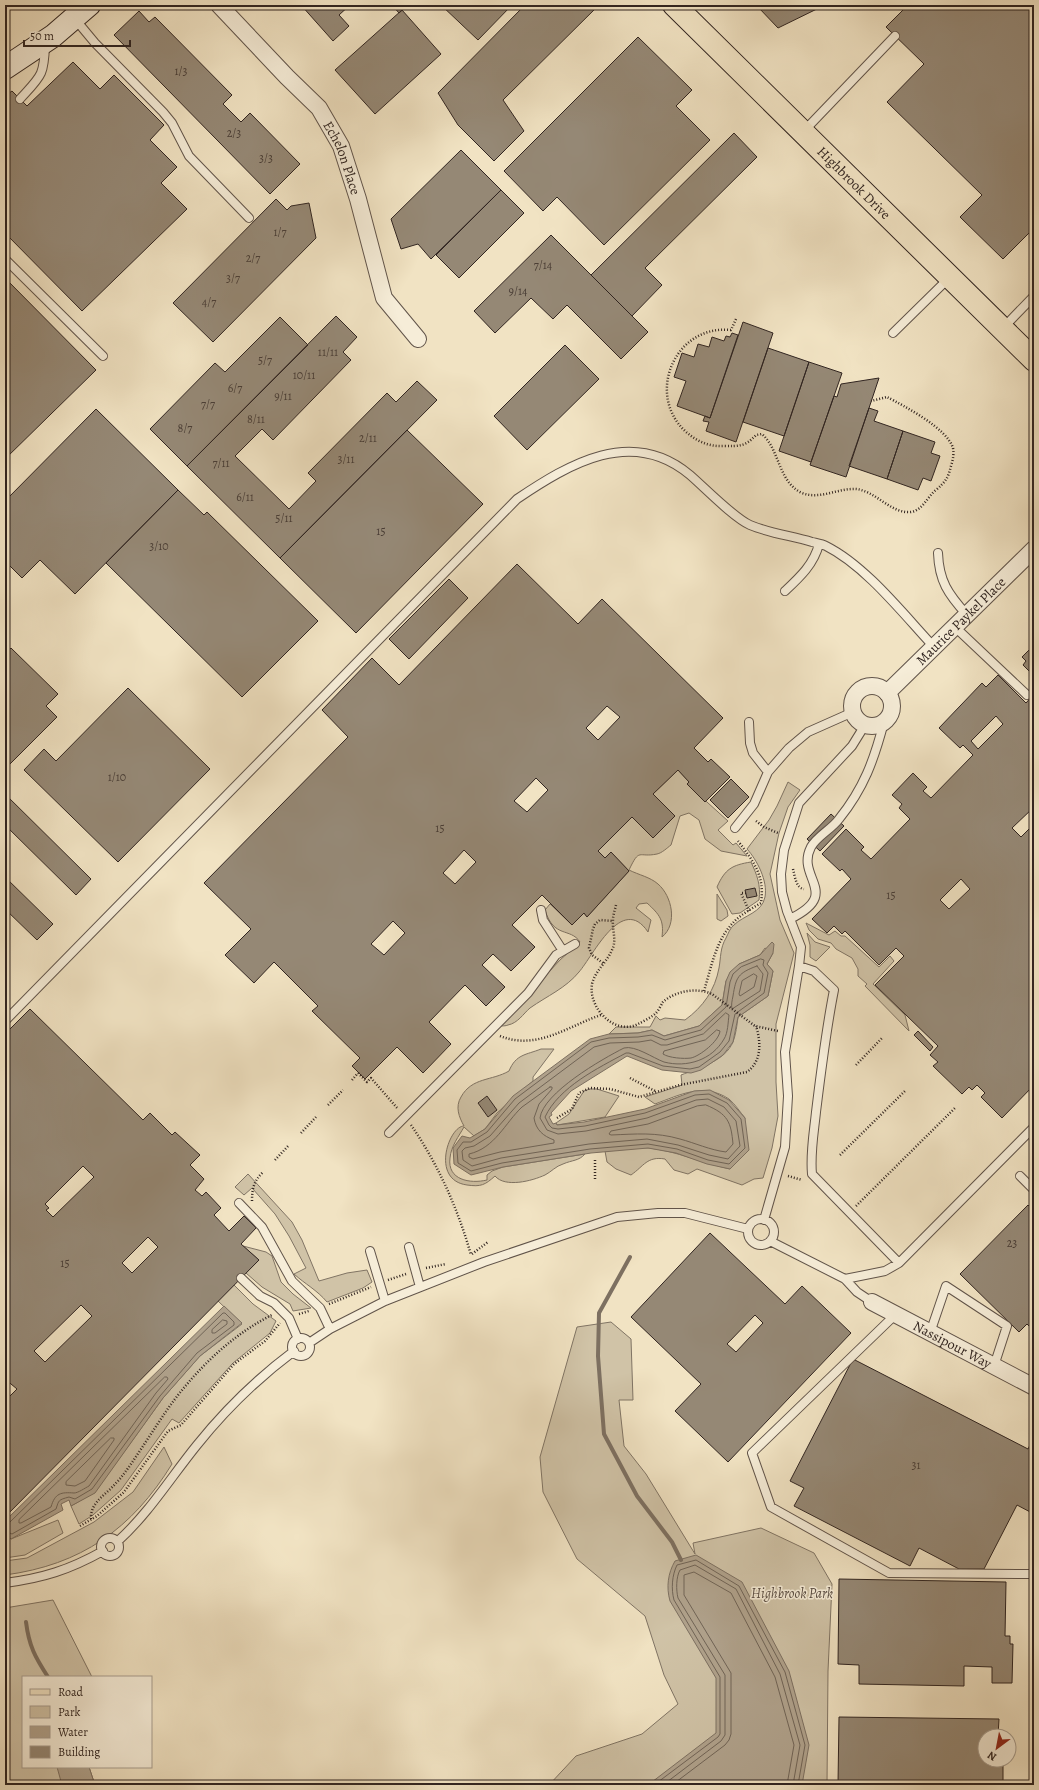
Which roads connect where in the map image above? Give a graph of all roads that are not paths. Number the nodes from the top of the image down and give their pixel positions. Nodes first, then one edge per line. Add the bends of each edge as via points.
1 (219, 5) edge
2 (678, 6) edge
3 (80, 10) edge
4 (895, 36) dead end
5 (45, 42) junction
6 (5, 68) edge
7 (20, 99) dead end
8 (802, 133) junction
9 (249, 218) dead end
10 (5, 259) edge
11 (950, 278) junction
12 (1034, 296) edge
13 (1003, 328) junction
14 (892, 333) dead end
15 (418, 338) dead end
16 (103, 356) dead end
17 (1034, 360) edge
18 (819, 544) junction
19 (1034, 549) edge
20 (938, 553) dead end
21 (785, 591) dead end
22 (967, 615) junction
23 (955, 627) junction
24 (934, 647) junction
25 (887, 693) junction
26 (1027, 695) dead end
27 (853, 712) junction
28 (749, 722) dead end
29 (884, 722) junction
30 (865, 725) junction
31 (768, 772) junction
32 (735, 828) dead end
33 (541, 910) dead end
34 (790, 919) junction
35 (575, 944) dead end
36 (563, 951) junction
37 (799, 966) junction
38 (5, 1021) edge
39 (1034, 1127) edge
40 (389, 1133) dead end
41 (1020, 1176) dead end
42 (1034, 1190) edge
43 (239, 1203) dead end
44 (764, 1220) junction
45 (748, 1229) junction
46 (770, 1241) junction
47 (408, 1247) dead end
48 (370, 1251) dead end
49 (899, 1263) junction
50 (241, 1278) dead end
51 (845, 1279) junction
52 (420, 1287) junction
53 (386, 1301) junction
54 (872, 1302) joint
55 (896, 1315) junction
56 (330, 1329) junction
57 (930, 1333) junction
58 (298, 1339) junction
59 (309, 1343) junction
60 (294, 1352) junction
61 (994, 1366) junction
62 (1034, 1386) edge
63 (118, 1541) junction
64 (103, 1551) junction
65 (1034, 1574) edge
66 (5, 1583) edge

1 - 15 street, Echelon Place via 319,108 341,146 384,298
2 - 8 main road, Highbrook Drive
3 - 5 main road
3 - 9 lane via 95,43 163,112 172,123 188,156
4 - 8 lane
5 - 6 main road
5 - 7 lane via 44,68 40,77
8 - 11 main road, Highbrook Drive
10 - 16 lane
11 - 13 main road, Highbrook Drive
11 - 14 lane
12 - 13 lane
13 - 17 main road, Highbrook Drive
18 - 21 lane via 810,565
18 - 24 lane via 826,545 853,564
18 - 38 lane via 750,525 676,464 655,454 622,452 598,456 547,478 517,499
19 - 22 street, Maurice Paykel Place
20 - 22 lane via 942,581
22 - 23 street, Maurice Paykel Place
23 - 24 street, Maurice Paykel Place
23 - 26 lane
24 - 25 street, Maurice Paykel Place
25 - 27 street via 873,686 866,688 854,698
25 - 29 street via 892,705 889,718
27 - 30 street
27 - 31 lane via 808,732 789,748
28 - 31 lane via 753,753
29 - 30 street
29 - 34 lane via 877,748 859,792 838,820 812,846 808,862 816,893 814,901 809,908
30 - 34 lane via 852,746 799,803 784,850 781,874 782,892
31 - 32 lane via 754,804
33 - 36 lane via 543,920
34 - 37 lane via 800,947
35 - 36 lane
36 - 40 lane via 556,955 528,993
37 - 44 lane via 785,1052 788,1096 785,1147
37 - 49 lane via 814,971 834,990 826,1035 812,1174
39 - 49 lane
41 - 42 lane
43 - 56 lane via 262,1227 292,1281 320,1308
44 - 45 lane via 756,1220
44 - 46 lane via 773,1228
45 - 46 lane via 750,1239 756,1244
45 - 52 lane via 685,1213 617,1217 484,1262
46 - 51 lane
47 - 52 lane
48 - 53 lane
49 - 51 lane via 885,1271
50 - 58 lane via 289,1318
51 - 54 lane via 857,1292
52 - 53 lane
53 - 56 lane
54 - 55 street, Nassipour Way
55 - 57 street, Nassipour Way
55 - 65 lane via 752,1453 771,1507 889,1573
56 - 59 lane
57 - 61 street, Nassipour Way
57 - 61 lane via 946,1286 1007,1326
58 - 59 lane via 305,1338
58 - 60 lane via 292,1345
59 - 60 lane via 306,1354
60 - 63 lane via 223,1414 139,1521
61 - 62 street, Nassipour Way
63 - 64 lane via 114,1538 105,1539
63 - 64 lane via 119,1550 116,1554 109,1555
64 - 66 lane via 65,1570

